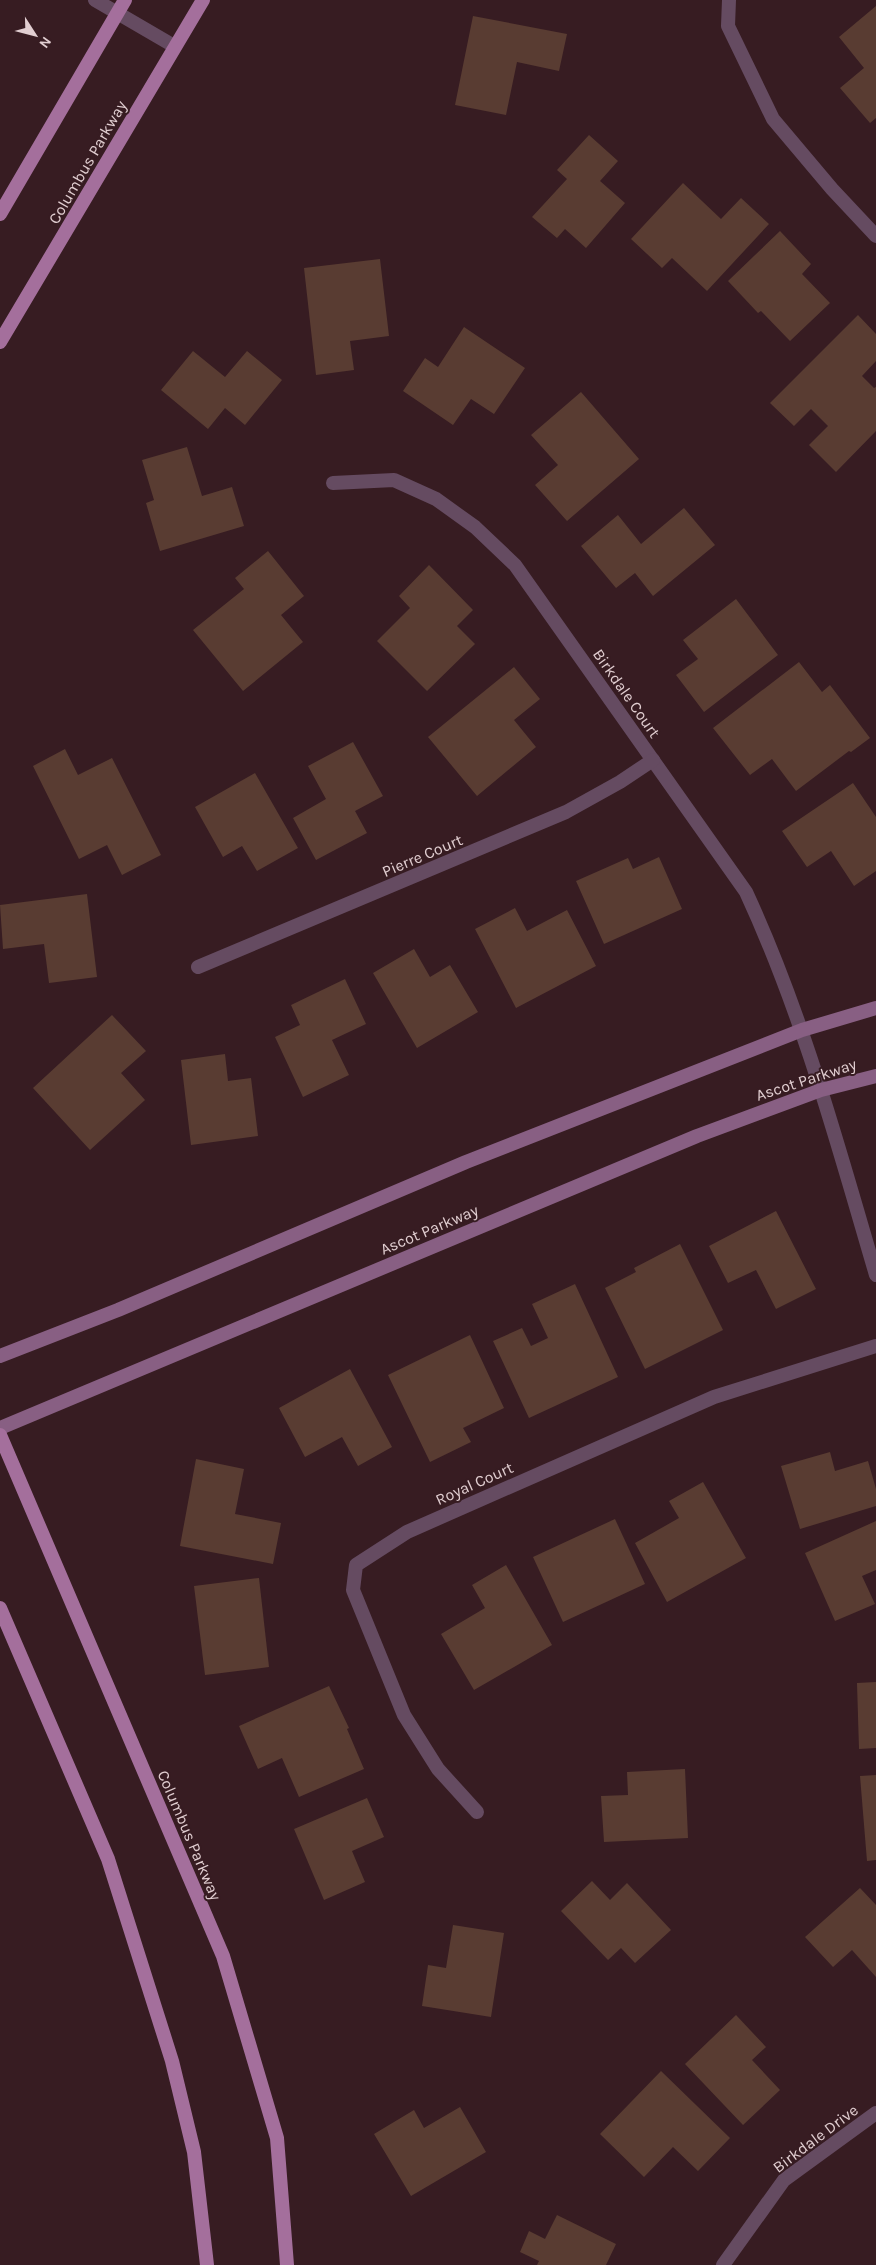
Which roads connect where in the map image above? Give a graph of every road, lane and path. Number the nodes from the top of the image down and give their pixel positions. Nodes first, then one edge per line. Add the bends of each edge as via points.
1 (95, 0) edge
2 (125, 0) edge
3 (203, 0) edge
4 (729, 0) edge
5 (116, 13) junction
6 (174, 46) junction
7 (0, 214) edge
8 (876, 236) edge
9 (0, 342) edge
10 (333, 483) dead end
11 (653, 760) junction
12 (198, 967) dead end
13 (876, 1008) edge
14 (802, 1030) junction
15 (876, 1076) edge
16 (821, 1090) junction
17 (876, 1275) edge
18 (876, 1346) edge
19 (0, 1356) edge
20 (0, 1428) edge
21 (0, 1436) edge
22 (0, 1608) edge
23 (477, 1812) dead end
24 (876, 2113) edge
25 (207, 2265) edge
26 (287, 2265) edge
27 (723, 2265) edge

1 - 5 street
2 - 5 main road
3 - 6 main road, Columbus Parkway
4 - 8 street via 728,26 773,119
5 - 6 street
5 - 7 main road
6 - 9 main road, Columbus Parkway
10 - 11 street, Birkdale Court via 394,480 436,499 475,527 515,565
11 - 12 street, Pierre Court via 566,812
11 - 14 street, Birkdale Court via 746,892 769,941
13 - 14 main road
14 - 16 street
14 - 19 main road via 466,1162 118,1310
15 - 16 main road, Ascot Parkway
16 - 17 street
16 - 20 main road, Ascot Parkway via 697,1136
18 - 23 street, Royal Court via 714,1397 407,1532 356,1565 353,1590 404,1715 438,1769
21 - 26 main road, Columbus Parkway via 223,1956 276,2138
22 - 25 main road via 108,1859 172,2061 194,2152
24 - 27 street, Birkdale Drive via 784,2180

